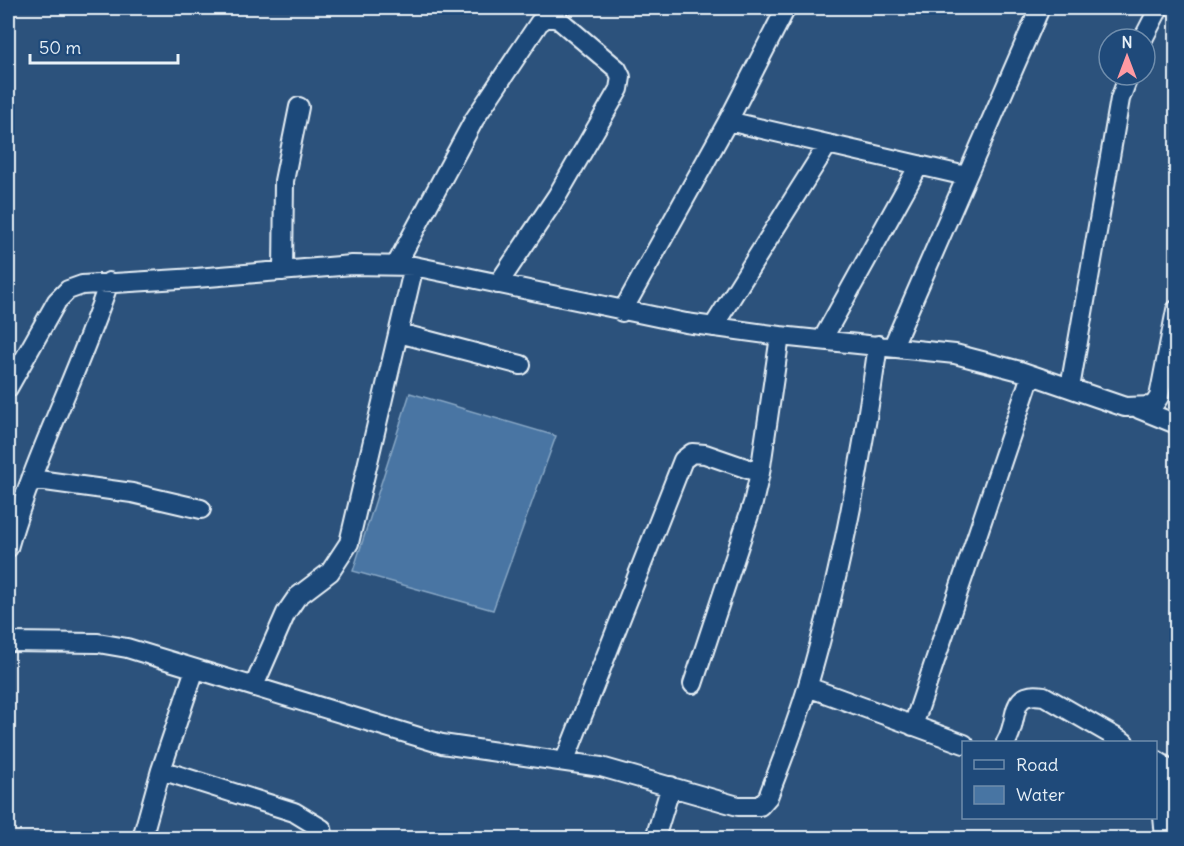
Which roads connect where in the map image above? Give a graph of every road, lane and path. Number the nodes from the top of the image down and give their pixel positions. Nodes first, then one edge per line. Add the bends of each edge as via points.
1 (539, 8) edge
2 (786, 8) edge
3 (1040, 8) edge
4 (1159, 8) edge
5 (558, 19) junction
6 (1149, 27) edge
7 (1124, 87) edge
8 (299, 107) dead end
9 (728, 121) junction
10 (828, 144) junction
11 (919, 165) junction
12 (966, 176) junction
13 (405, 266) junction
14 (283, 271) junction
15 (109, 282) junction
16 (498, 284) junction
17 (1176, 310) edge
18 (622, 312) junction
19 (713, 327) junction
20 (399, 333) junction
21 (780, 336) junction
22 (822, 340) junction
23 (886, 345) junction
24 (521, 365) dead end
25 (1031, 375) junction
26 (10, 377) edge
27 (1070, 388) junction
28 (1139, 408) junction
29 (1176, 424) edge
30 (760, 473) junction
31 (31, 479) junction
32 (201, 509) dead end
33 (8, 548) edge
34 (8, 642) edge
35 (195, 669) junction
36 (693, 684) dead end
37 (254, 686) junction
38 (808, 687) junction
39 (913, 726) junction
40 (1006, 741) edge
41 (1122, 741) edge
42 (962, 744) edge
43 (565, 760) junction
44 (1157, 761) edge
45 (161, 770) junction
46 (1176, 773) edge
47 (671, 786) junction
48 (142, 838) edge
49 (324, 838) edge
50 (656, 838) edge
51 (1166, 838) edge

1 - 5 street
2 - 9 street
3 - 12 street
4 - 6 street
5 - 13 street via 547,17 539,23 474,120
5 - 16 street via 617,69 621,77 619,89 557,196
7 - 27 street
8 - 14 street via 284,181
9 - 10 street
9 - 18 street
10 - 11 street
10 - 19 street
11 - 12 street
11 - 22 street
12 - 23 street
13 - 14 street via 352,265
13 - 16 street
13 - 20 street
14 - 15 street
15 - 26 street via 68,290 57,301
15 - 31 street via 83,358
16 - 18 street
17 - 28 street via 1159,397 1153,406
18 - 19 street
19 - 21 street
20 - 24 street
20 - 37 street via 348,543 330,572 297,597
21 - 22 street
21 - 30 street
22 - 23 street
23 - 25 street via 955,354
23 - 38 street via 854,500
25 - 27 street
25 - 39 street
27 - 28 street
28 - 29 street
30 - 36 street via 744,535
30 - 43 street via 705,454 692,453 683,460
31 - 32 street via 132,493
31 - 33 street
34 - 35 street via 98,643
35 - 37 street
35 - 45 street
37 - 43 street via 442,744
38 - 39 street
38 - 47 street via 768,797 760,806 738,806
39 - 42 street
40 - 41 street via 1016,708 1030,694 1044,696
43 - 47 street
44 - 46 street
44 - 51 street
45 - 48 street
45 - 49 street via 294,812 322,828
47 - 50 street

